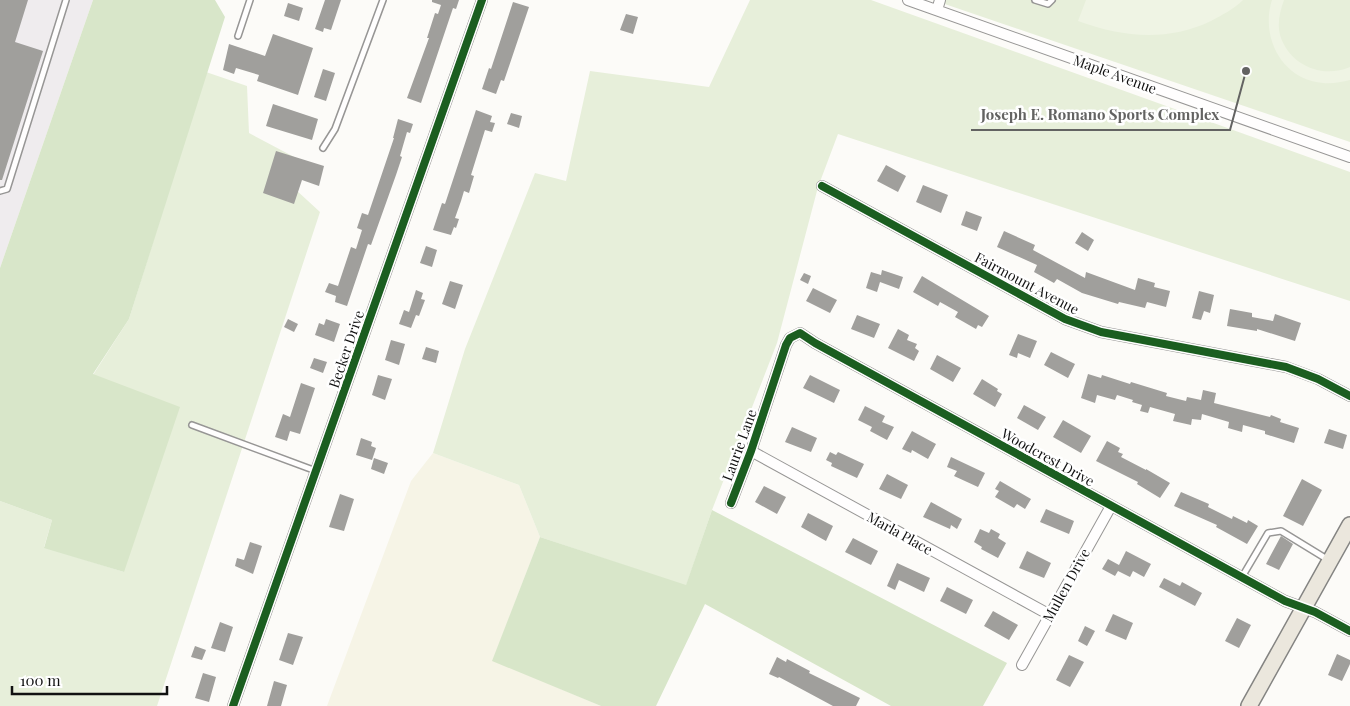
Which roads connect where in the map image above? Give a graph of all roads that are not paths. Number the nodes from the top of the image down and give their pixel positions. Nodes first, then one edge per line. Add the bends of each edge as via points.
1 (66, 0) edge
2 (250, 0) edge
3 (383, 0) edge
4 (482, 0) edge
5 (908, 0) edge
6 (1035, 0) edge
7 (1052, 0) edge
8 (938, 5) edge
9 (238, 36) dead end
10 (324, 148) dead end
11 (1350, 158) edge
12 (822, 186) dead end
13 (0, 191) edge
14 (770, 395) joint
15 (1350, 396) edge
16 (192, 425) dead end
17 (751, 451) junction
18 (316, 471) junction
19 (731, 503) dead end
20 (1111, 506) junction
21 (1350, 525) edge
22 (1330, 561) junction
23 (1242, 578) junction
24 (1304, 608) junction
25 (1050, 615) junction
26 (1350, 631) edge
27 (1022, 665) dead end
28 (233, 706) edge
29 (1249, 706) edge

1 - 13 lane via 7,189
2 - 9 lane
3 - 10 lane via 336,130
4 - 18 street, Becker Drive
5 - 8 street, Maple Avenue
6 - 7 lane via 1048,4
8 - 11 street, Maple Avenue
12 - 15 street, Fairmount Avenue via 1078,325 1286,367
14 - 17 street, Laurie Lane
14 - 20 street, Woodcrest Drive via 786,345 790,338 800,333
16 - 18 lane
17 - 19 street, Laurie Lane
17 - 25 street, Marla Place
18 - 28 street, Becker Drive
20 - 23 street, Woodcrest Drive
20 - 25 street, Mullen Drive
21 - 22 main road
22 - 23 lane via 1281,531 1274,531 1268,533
22 - 24 main road
23 - 24 street, Woodcrest Drive
24 - 26 street, Woodcrest Drive
24 - 29 main road
25 - 27 street, Mullen Drive

